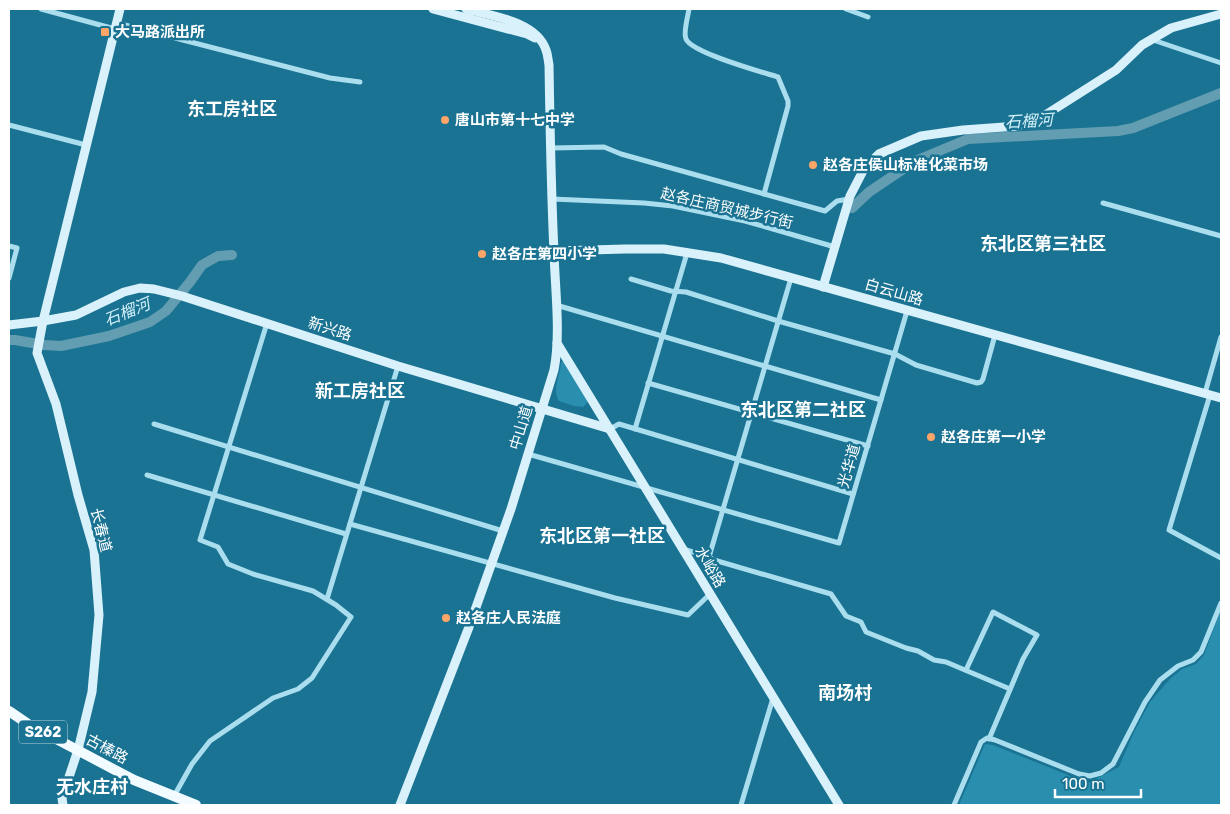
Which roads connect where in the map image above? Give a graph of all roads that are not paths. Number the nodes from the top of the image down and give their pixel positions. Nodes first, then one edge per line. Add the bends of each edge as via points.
1 (41, 9) edge
2 (120, 9) edge
3 (433, 9) edge
4 (466, 9) edge
5 (689, 9) edge
6 (846, 9) edge
7 (447, 10) edge
8 (1221, 14) edge
9 (868, 18) dead end
10 (116, 26) junction
11 (1152, 39) junction
12 (540, 40) junction
13 (1221, 62) edge
14 (360, 82) dead end
15 (9, 125) edge
16 (86, 145) junction
17 (550, 148) junction
18 (764, 194) junction
19 (552, 199) junction
20 (849, 199) junction
21 (1103, 202) dead end
22 (1221, 236) edge
23 (9, 246) edge
24 (835, 247) junction
25 (554, 251) junction
26 (687, 252) junction
27 (9, 278) edge
28 (791, 278) junction
29 (631, 279) dead end
30 (823, 287) junction
31 (675, 292) junction
32 (556, 305) junction
33 (907, 310) junction
34 (43, 321) junction
35 (778, 321) junction
36 (266, 323) junction
37 (9, 326) edge
38 (995, 335) junction
39 (662, 336) junction
40 (1221, 337) edge
41 (557, 343) junction
42 (894, 354) junction
43 (398, 366) junction
44 (765, 366) junction
45 (648, 383) junction
46 (1208, 394) junction
47 (1221, 398) edge
48 (881, 400) junction
49 (541, 410) junction
50 (751, 412) junction
51 (154, 424) dead end
52 (635, 429) junction
53 (610, 430) junction
54 (868, 446) junction
55 (229, 447) junction
56 (528, 454) junction
57 (738, 459) junction
58 (147, 475) dead end
59 (361, 488) junction
60 (646, 488) junction
61 (853, 494) junction
62 (214, 495) junction
63 (723, 510) junction
64 (350, 524) junction
65 (503, 531) junction
66 (346, 534) junction
67 (683, 549) junction
68 (709, 557) junction
69 (1221, 558) edge
70 (491, 564) junction
71 (710, 594) junction
72 (326, 599) junction
73 (1221, 603) edge
74 (966, 670) junction
75 (1010, 689) junction
76 (774, 698) junction
77 (9, 711) edge
78 (989, 739) junction
79 (78, 750) junction
80 (174, 796) junction
81 (61, 803) edge
82 (196, 805) edge
83 (400, 805) edge
84 (741, 805) edge
85 (839, 805) edge
86 (954, 805) edge

1 - 10 street
2 - 10 street, 长春道
3 - 7 street
4 - 12 street via 518,23
5 - 18 street via 685,33 691,46 778,77 788,101
6 - 9 street
7 - 12 street
8 - 11 street via 1171,28
10 - 14 street via 330,78
10 - 16 street, 长春道
11 - 13 street
11 - 20 street via 1116,70 1039,119 1018,126 921,136 879,154 865,167
12 - 17 street, 中山道 via 546,49 549,65
15 - 16 street
16 - 34 street, 长春道
17 - 18 street via 604,147
17 - 19 street, 中山道
18 - 20 street via 825,211 837,201
19 - 24 street, 赵各庄商贸城步行街 via 673,206 745,221
19 - 25 street, 中山道
20 - 24 street
21 - 22 street
23 - 27 street via 17,248
24 - 30 street
25 - 26 street, 白云山路 via 664,249
25 - 32 street, 中山道
26 - 28 street, 白云山路
26 - 31 street
28 - 30 street, 白云山路
28 - 35 street
29 - 31 street
30 - 33 street, 白云山路
31 - 35 street via 686,292
31 - 39 street
32 - 39 street
32 - 41 street, 中山道
33 - 38 street, 白云山路
33 - 42 street, 光华道
34 - 36 street, 新兴路 via 76,315 124,292 140,288 182,296
34 - 37 street, 新兴路
34 - 79 street, 长春道 via 37,353 56,404 94,550 100,615 92,692
35 - 42 street
35 - 44 street
36 - 43 street, 新兴路
36 - 55 street
38 - 42 street via 983,379 979,383 916,365
38 - 46 street, 白云山路
39 - 44 street
39 - 45 street
40 - 46 street
41 - 49 street, 中山道 via 554,370
41 - 53 street, 水峪路
42 - 48 street, 光华道
43 - 49 street, 新兴路
43 - 59 street
44 - 48 street
44 - 50 street
45 - 50 street
45 - 52 street
46 - 47 street, 白云山路
46 - 69 street via 1169,530
48 - 54 street, 光华道
49 - 53 street, 新兴路
49 - 56 street, 中山道
50 - 54 street
50 - 57 street
51 - 55 street
52 - 53 street via 620,424
52 - 57 street
53 - 60 street, 水峪路
54 - 61 street, 光华道
55 - 59 street
55 - 62 street
56 - 60 street
56 - 65 street, 中山道
57 - 61 street
57 - 63 street
58 - 62 street
59 - 64 street
59 - 65 street
60 - 63 street
60 - 67 street, 水峪路
61 - 63 street, 光华道 via 839,543
62 - 66 street
62 - 72 street via 200,540 218,546 228,564 313,591
63 - 68 street
64 - 66 street
64 - 70 street
65 - 70 street, 中山道
66 - 72 street
67 - 68 street
67 - 71 street, 水峪路
68 - 74 street via 831,594 846,616 861,622 866,632
70 - 71 street via 688,615
70 - 83 street, 中山道
71 - 76 street, 水峪路
72 - 80 street via 351,617 312,678 298,689 273,698 210,741
73 - 78 street via 1201,652 1160,680 1145,702 1114,764 1101,773 1079,774
74 - 75 street
74 - 75 street via 993,612 1037,635
75 - 78 street
76 - 84 street
76 - 85 street, 水峪路
77 - 79 main road, 古榛路 / S262
78 - 86 street via 981,742
79 - 80 main road, 古榛路 / S262 via 134,780
79 - 81 street, 长春道
80 - 82 main road, 古榛路 / S262

